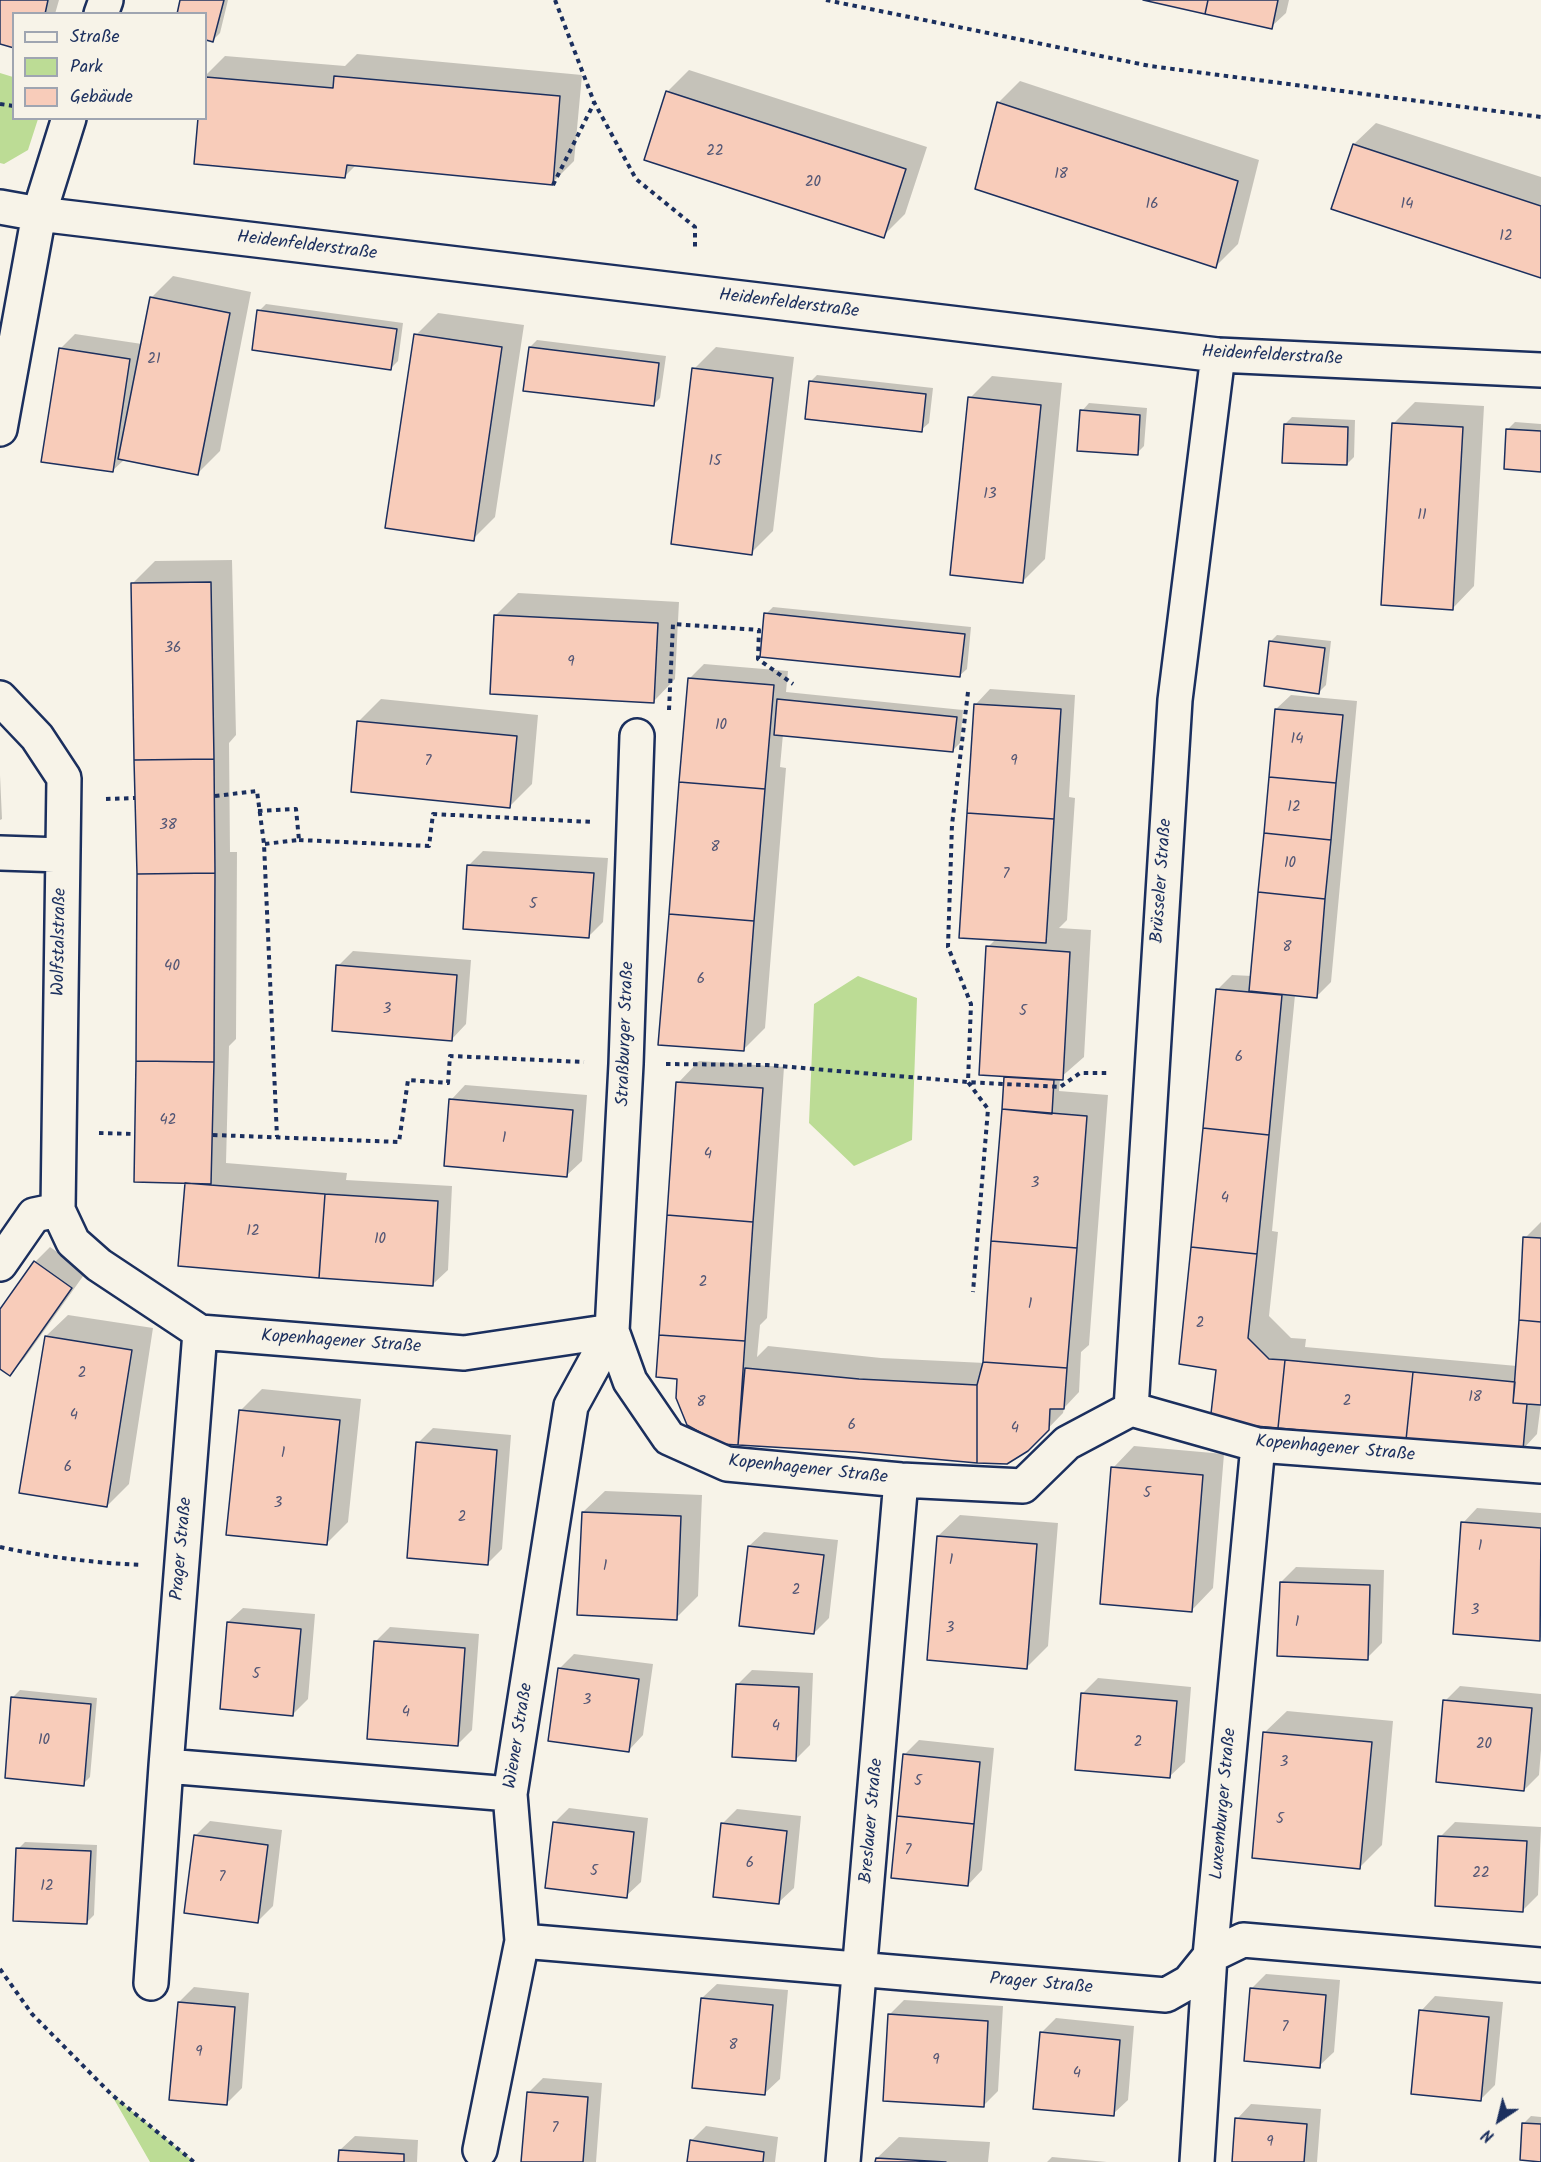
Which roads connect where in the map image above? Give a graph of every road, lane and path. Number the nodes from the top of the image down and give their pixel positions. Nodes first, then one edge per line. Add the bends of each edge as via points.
1 (555, 0) edge
2 (826, 0) edge
3 (594, 102) junction
4 (1541, 117) edge
5 (68, 120) edge
6 (552, 184) dead end
7 (0, 207) edge
8 (39, 214) junction
9 (695, 227) dead end
10 (1218, 355) junction
11 (1541, 370) edge
12 (0, 429) edge
13 (792, 684) dead end
14 (968, 692) dead end
15 (0, 698) edge
16 (637, 736) joint
17 (215, 796) dead end
18 (258, 811) junction
19 (634, 824) junction
20 (299, 840) junction
21 (264, 844) junction
22 (0, 853) edge
23 (62, 855) junction
24 (626, 1064) junction
25 (1150, 1074) junction
26 (968, 1082) junction
27 (213, 1136) dead end
28 (278, 1137) junction
29 (58, 1209) junction
30 (0, 1264) edge
31 (973, 1292) dead end
32 (612, 1331) junction
33 (200, 1332) junction
34 (1131, 1409) junction
35 (1258, 1446) junction
36 (1541, 1466) edge
37 (901, 1480) junction
38 (0, 1547) edge
39 (182, 1567) junction
40 (166, 1766) junction
41 (510, 1794) junction
42 (522, 1941) junction
43 (1210, 1956) junction
44 (1541, 1965) edge
45 (0, 1969) edge
46 (860, 1969) junction
47 (151, 1983) dead end
48 (480, 2150) dead end
49 (194, 2162) edge
50 (843, 2162) edge
51 (1197, 2162) edge

1 - 3 path
2 - 4 path via 1150,66
3 - 6 path
3 - 9 path via 636,179
5 - 8 street
7 - 8 street
8 - 10 street, Heidenfelderstraße
8 - 12 street
10 - 11 street, Heidenfelderstraße
10 - 25 street, Brüsseler Straße via 1175,700
13 - 16 path via 758,659 759,630 673,624 667,738
14 - 26 path via 952,825 948,947 971,1004
15 - 23 street, Wolfstalstraße via 37,737 64,778
16 - 19 street, Straßburger Straße
17 - 18 path via 257,791
18 - 20 path via 296,809
18 - 21 path
19 - 20 path via 433,814 429,846
19 - 24 street, Straßburger Straße
20 - 21 path
21 - 28 path
22 - 23 street
23 - 29 street, Wolfstalstraße
24 - 26 path via 767,1065
24 - 28 path via 450,1056 448,1083 408,1080 399,1142
24 - 32 street, Straßburger Straße
25 - 26 path via 1080,1073 1060,1087
25 - 34 street, Brüsseler Straße
26 - 31 path via 988,1109
27 - 28 path
29 - 30 street via 34,1215
29 - 33 street, Kopenhagener Straße via 73,1242 99,1265
32 - 33 street, Kopenhagener Straße via 464,1353
32 - 37 street, Kopenhagener Straße via 630,1381 669,1438 727,1464
32 - 41 street, Wiener Straße via 571,1406
33 - 39 street, Prager Straße
34 - 35 street, Kopenhagener Straße
34 - 37 street, Kopenhagener Straße via 1067,1443 1023,1486
35 - 36 street, Kopenhagener Straße
35 - 43 street, Luxemburger Straße
37 - 46 street, Breslauer Straße
38 - 39 path via 119,1564
39 - 40 street, Prager Straße
40 - 41 street
40 - 47 street, Prager Straße
41 - 42 street, Wiener Straße
42 - 46 street, Prager Straße
42 - 48 street, Wiener Straße
43 - 44 street, Prager Straße via 1243,1940
43 - 46 street, Prager Straße via 1189,1982 1166,1995
43 - 51 street, Luxemburger Straße
45 - 49 path via 32,2014 111,2094
46 - 50 street, Breslauer Straße

